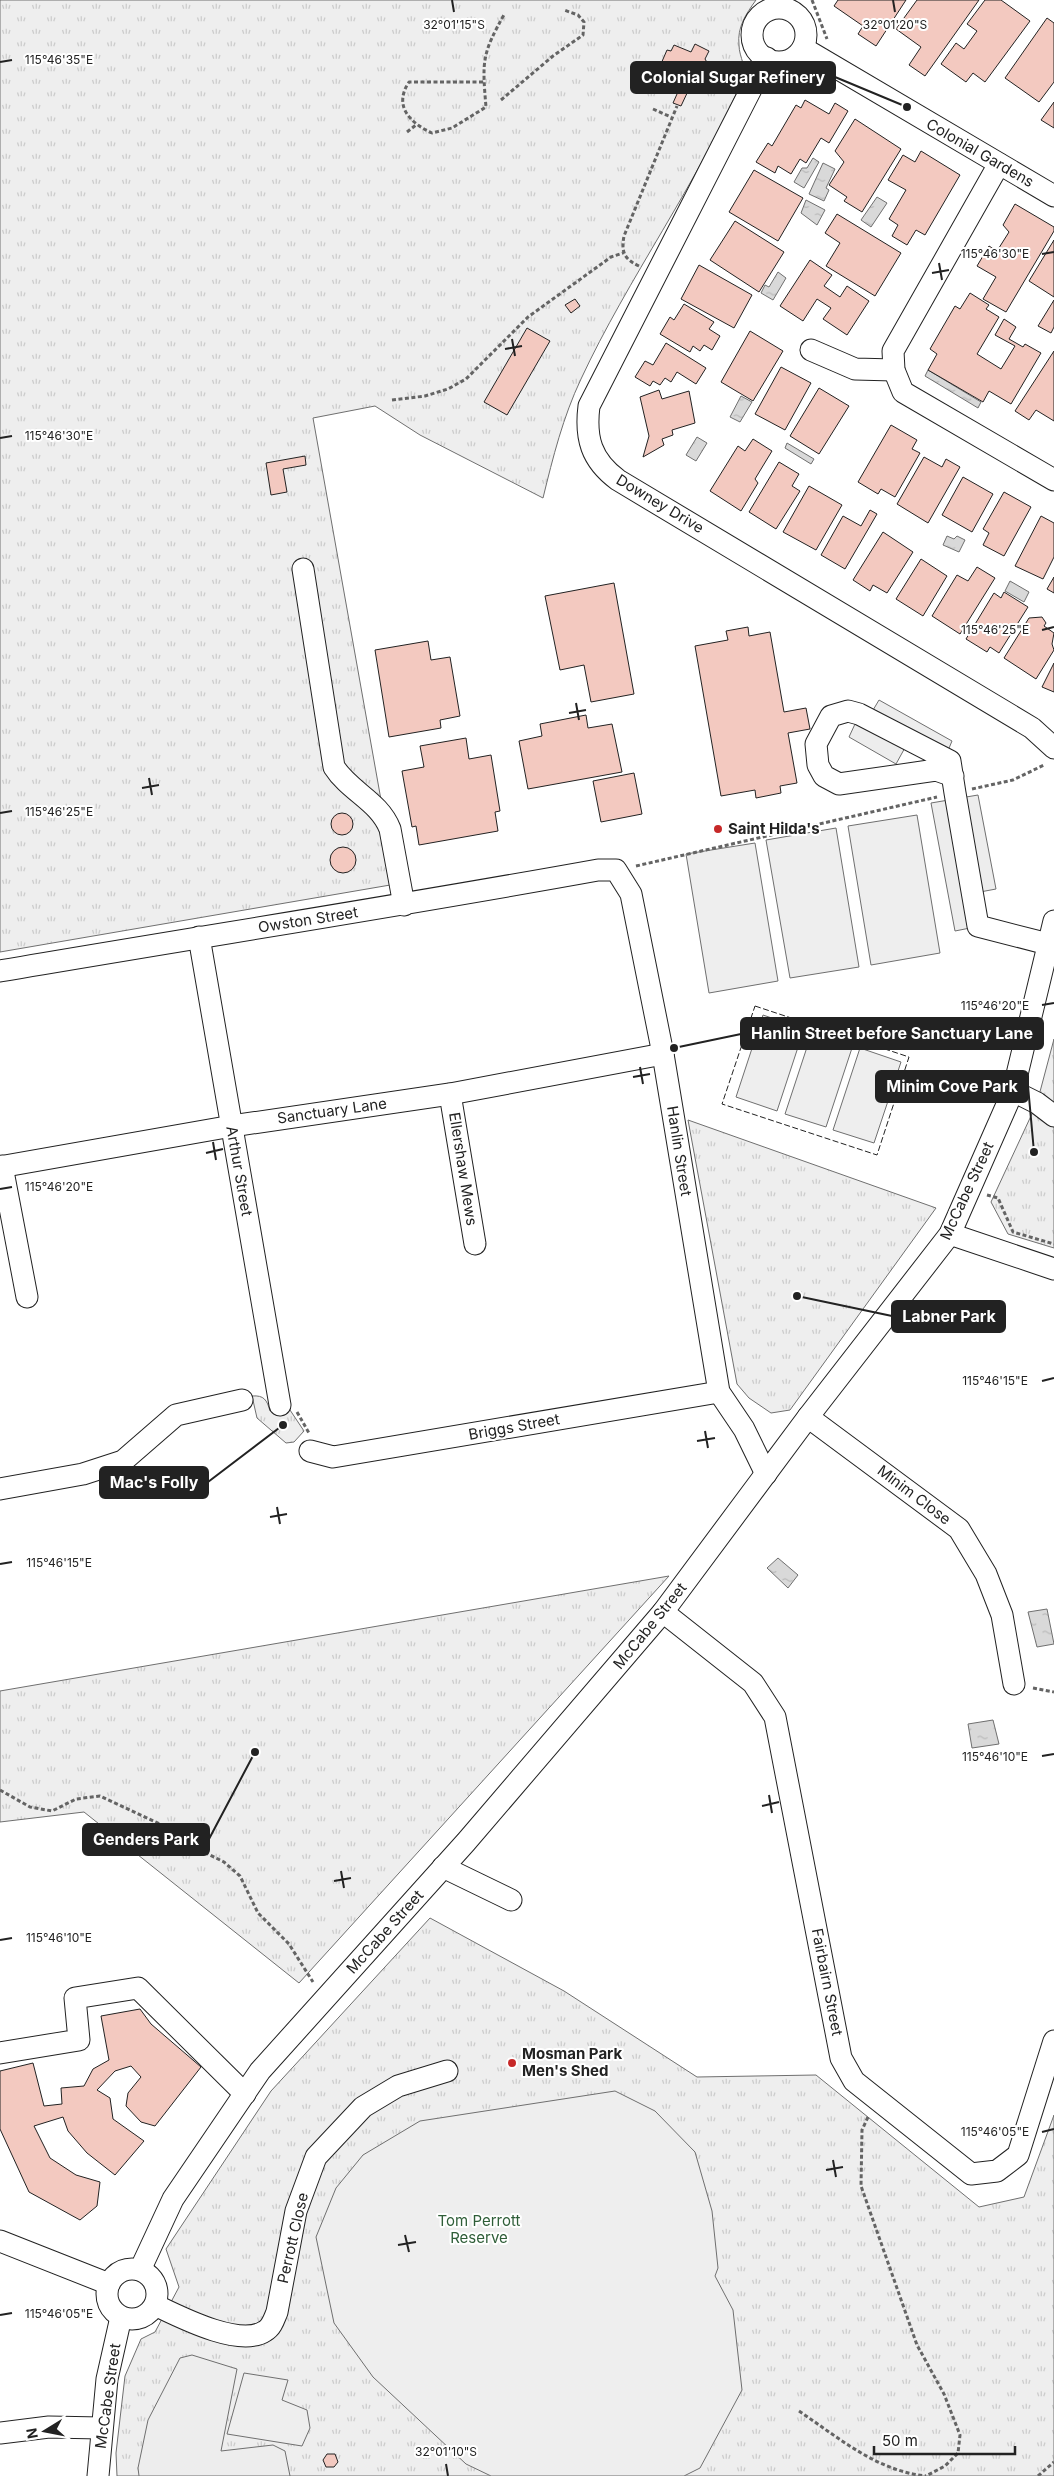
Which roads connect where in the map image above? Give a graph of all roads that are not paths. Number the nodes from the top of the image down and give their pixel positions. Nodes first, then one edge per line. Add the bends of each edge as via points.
1 (784, 4) edge
2 (803, 48) junction
3 (767, 58) junction
4 (999, 164) junction
5 (1054, 196) edge
6 (811, 350) dead end
7 (894, 370) junction
8 (1054, 480) edge
9 (303, 568) dead end
10 (1050, 757) edge
11 (954, 785) junction
12 (616, 870) joint
13 (404, 905) junction
14 (1054, 921) edge
15 (199, 937) junction
16 (1048, 944) junction
17 (0, 971) edge
18 (663, 1054) junction
19 (1013, 1091) junction
20 (450, 1094) junction
21 (1054, 1116) edge
22 (232, 1126) junction
23 (1, 1166) edge
24 (950, 1234) junction
25 (475, 1244) dead end
26 (1054, 1269) edge
27 (27, 1297) dead end
28 (719, 1392) junction
29 (242, 1400) dead end
30 (280, 1405) road end
31 (808, 1417) junction
32 (744, 1429) junction
33 (785, 1448) junction
34 (310, 1451) road end
35 (766, 1474) junction
36 (0, 1489) edge
37 (663, 1612) junction
38 (1014, 1684) dead end
39 (443, 1868) junction
40 (511, 1900) dead end
41 (1054, 2041) edge
42 (0, 2053) edge
43 (447, 2071) dead end
44 (245, 2094) junction
45 (0, 2241) edge
46 (140, 2270) junction
47 (109, 2284) junction
48 (155, 2305) junction
49 (121, 2317) junction
50 (101, 2428) junction
51 (0, 2434) edge
52 (98, 2476) edge

1 - 2 street via 804,23
1 - 3 street via 763,14 754,26 756,48
2 - 3 street via 783,62
2 - 4 street, Colonial Gardens
3 - 10 street, Downey Drive via 589,406 589,442 606,470 618,480 1032,728
4 - 5 street, Colonial Gardens
4 - 7 street via 893,351
6 - 7 street via 855,370
7 - 8 street via 903,392
9 - 13 street via 334,767 386,818
11 - 11 street via 936,770 839,784 824,776 818,765 816,744 831,716 848,711 860,714 950,761
11 - 16 street via 978,926
12 - 13 street, Owston Street via 598,870
12 - 18 street, Hanlin Street via 630,894
13 - 15 street, Owston Street
14 - 16 street, McCabe Street
15 - 17 street, Owston Street
15 - 22 street, Arthur Street
16 - 19 street, McCabe Street
18 - 20 street, Sanctuary Lane
18 - 28 street, Hanlin Street
19 - 21 street
19 - 24 street, McCabe Street
20 - 22 street, Sanctuary Lane
20 - 25 street, Ellershaw Mews
22 - 23 street, Sanctuary Lane
22 - 30 street, Arthur Street
23 - 27 street
24 - 26 street
24 - 31 street, McCabe Street
28 - 32 street, Hanlin Street
28 - 34 street, Briggs Street via 333,1457
29 - 36 street via 176,1415 123,1461 83,1474
31 - 33 street, McCabe Street
31 - 38 street, Minim Close via 959,1529 986,1574 1002,1616
32 - 33 street
32 - 35 street, Hanlin Street
33 - 35 street, McCabe Street
35 - 37 street, McCabe Street
37 - 39 street, McCabe Street
37 - 41 street, Fairbairn Street via 753,1683 775,1717 841,2058 854,2081 971,2174 997,2171 1018,2155
39 - 40 street
39 - 44 street, McCabe Street via 260,2071
42 - 44 street via 79,2040 75,1998 138,1988
43 - 48 street, Perrott Close via 398,2086 363,2107 316,2157 296,2211 277,2312 265,2332 248,2337 232,2334 186,2320
44 - 46 street, McCabe Street via 173,2199
45 - 47 street
46 - 47 street via 118,2273
46 - 48 street via 148,2274 157,2288
47 - 49 street via 110,2306
48 - 49 street via 137,2320
49 - 50 street, McCabe Street via 107,2379
50 - 51 street via 49,2427
50 - 52 street, McCabe Street

